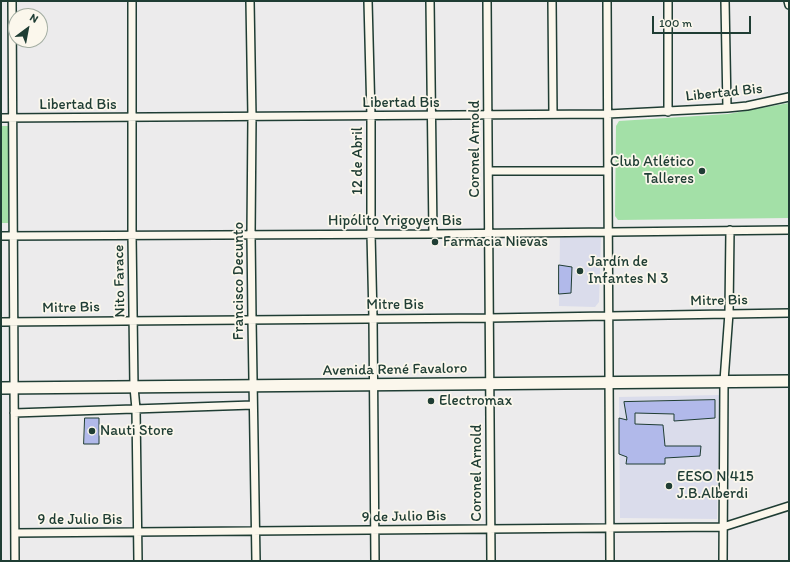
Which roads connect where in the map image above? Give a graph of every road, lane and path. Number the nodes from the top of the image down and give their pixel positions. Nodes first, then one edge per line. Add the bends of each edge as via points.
1 (12, 1) edge
2 (132, 1) edge
3 (250, 1) edge
4 (368, 1) edge
5 (430, 1) edge
6 (487, 1) edge
7 (552, 1) edge
8 (607, 1) edge
9 (668, 1) edge
10 (725, 1) edge
11 (788, 1) edge
12 (789, 5) edge
13 (789, 97) edge
14 (727, 108) junction
15 (668, 112) junction
16 (553, 114) junction
17 (608, 114) junction
18 (432, 115) junction
19 (488, 115) junction
20 (371, 116) junction
21 (132, 117) junction
22 (252, 117) junction
23 (1, 118) edge
24 (13, 118) junction
25 (489, 171) junction
26 (608, 171) junction
27 (730, 230) junction
28 (789, 230) edge
29 (608, 232) junction
30 (489, 233) junction
31 (251, 234) junction
32 (371, 234) junction
33 (433, 234) junction
34 (14, 235) junction
35 (132, 235) junction
36 (1, 236) edge
37 (729, 313) junction
38 (789, 313) edge
39 (609, 316) junction
40 (373, 318) junction
41 (489, 318) junction
42 (252, 319) junction
43 (133, 320) junction
44 (1, 322) edge
45 (15, 322) junction
46 (789, 380) edge
47 (724, 381) junction
48 (609, 383) junction
49 (489, 384) junction
50 (374, 385) junction
51 (253, 386) junction
52 (134, 387) junction
53 (1, 388) edge
54 (14, 388) junction
55 (253, 405) junction
56 (136, 408) junction
57 (14, 413) junction
58 (789, 506) edge
59 (724, 527) junction
60 (610, 528) junction
61 (490, 529) junction
62 (374, 530) junction
63 (256, 531) junction
64 (137, 532) junction
65 (15, 533) junction
66 (15, 561) edge
67 (138, 561) edge
68 (256, 561) edge
69 (375, 561) edge
70 (490, 561) edge
71 (610, 561) edge
72 (723, 561) edge

1 - 24 street
2 - 21 street, Nito Farace
3 - 22 street, Francisco Decunto
4 - 20 street, 12 de Abril
5 - 18 street
6 - 19 street, Coronel Arnold
7 - 16 street
8 - 17 street
9 - 15 street
10 - 14 street
11 - 12 street
13 - 14 street, Libertad Bis
14 - 15 street, Libertad Bis
15 - 17 street, Libertad Bis
16 - 17 street, Libertad Bis
16 - 19 street, Libertad Bis
17 - 26 street
18 - 19 street, Libertad Bis
18 - 20 street, Libertad Bis
18 - 33 street
19 - 25 street, Coronel Arnold
20 - 22 street, Libertad Bis
20 - 32 street, 12 de Abril
21 - 22 street, Libertad Bis
21 - 24 street, Libertad Bis
21 - 35 street, Nito Farace
22 - 31 street, Francisco Decunto
23 - 24 street, Libertad Bis
24 - 34 street
25 - 26 street
25 - 30 street, Coronel Arnold
26 - 29 street
27 - 28 street, Hipólito Yrigoyen Bis
27 - 29 street, Hipólito Yrigoyen Bis
27 - 37 street
29 - 30 street, Hipólito Yrigoyen Bis
29 - 39 street
30 - 33 street, Hipólito Yrigoyen Bis
30 - 41 street, Coronel Arnold
31 - 32 street, Hipólito Yrigoyen Bis
31 - 35 street, Hipólito Yrigoyen Bis
31 - 42 street, Francisco Decunto
32 - 33 street, Hipólito Yrigoyen Bis
32 - 40 street, 12 de Abril
34 - 35 street, Hipólito Yrigoyen Bis
34 - 36 street, Hipólito Yrigoyen Bis
34 - 45 street
35 - 43 street, Nito Farace
37 - 38 street, Mitre Bis
37 - 39 street, Mitre Bis
37 - 47 street
39 - 41 street, Mitre Bis
39 - 48 street
40 - 41 street, Mitre Bis
40 - 42 street, Mitre Bis
40 - 50 street, 12 de Abril
41 - 49 street, Coronel Arnold
42 - 43 street, Mitre Bis
42 - 51 street, Francisco Decunto
43 - 45 street, Mitre Bis
43 - 52 street, Nito Farace
44 - 45 street, Mitre Bis
45 - 54 street
46 - 47 main road, Avenida René Favaloro
47 - 48 main road, Avenida René Favaloro
47 - 59 street
48 - 49 main road, Avenida René Favaloro
48 - 60 street
49 - 50 main road, Avenida René Favaloro
49 - 61 street, Coronel Arnold
50 - 51 main road, Avenida René Favaloro
50 - 62 street, 12 de Abril
51 - 52 main road, Avenida René Favaloro
51 - 55 street, Francisco Decunto
52 - 54 main road, Avenida René Favaloro
52 - 56 street, Nito Farace
53 - 54 main road, Avenida René Favaloro
54 - 57 street
55 - 56 street
55 - 63 street, Francisco Decunto
56 - 57 street
56 - 64 street, Nito Farace
57 - 65 street
58 - 59 street, 9 de Julio Bis
59 - 60 street, 9 de Julio Bis
59 - 72 street
60 - 61 street, 9 de Julio Bis
60 - 71 street
61 - 62 street, 9 de Julio Bis
61 - 70 street, Coronel Arnold
62 - 63 street, 9 de Julio Bis
62 - 69 street, 12 de Abril
63 - 64 street, 9 de Julio Bis
63 - 68 street, Francisco Decunto
64 - 65 street, 9 de Julio Bis
64 - 67 street, Nito Farace
65 - 66 street

